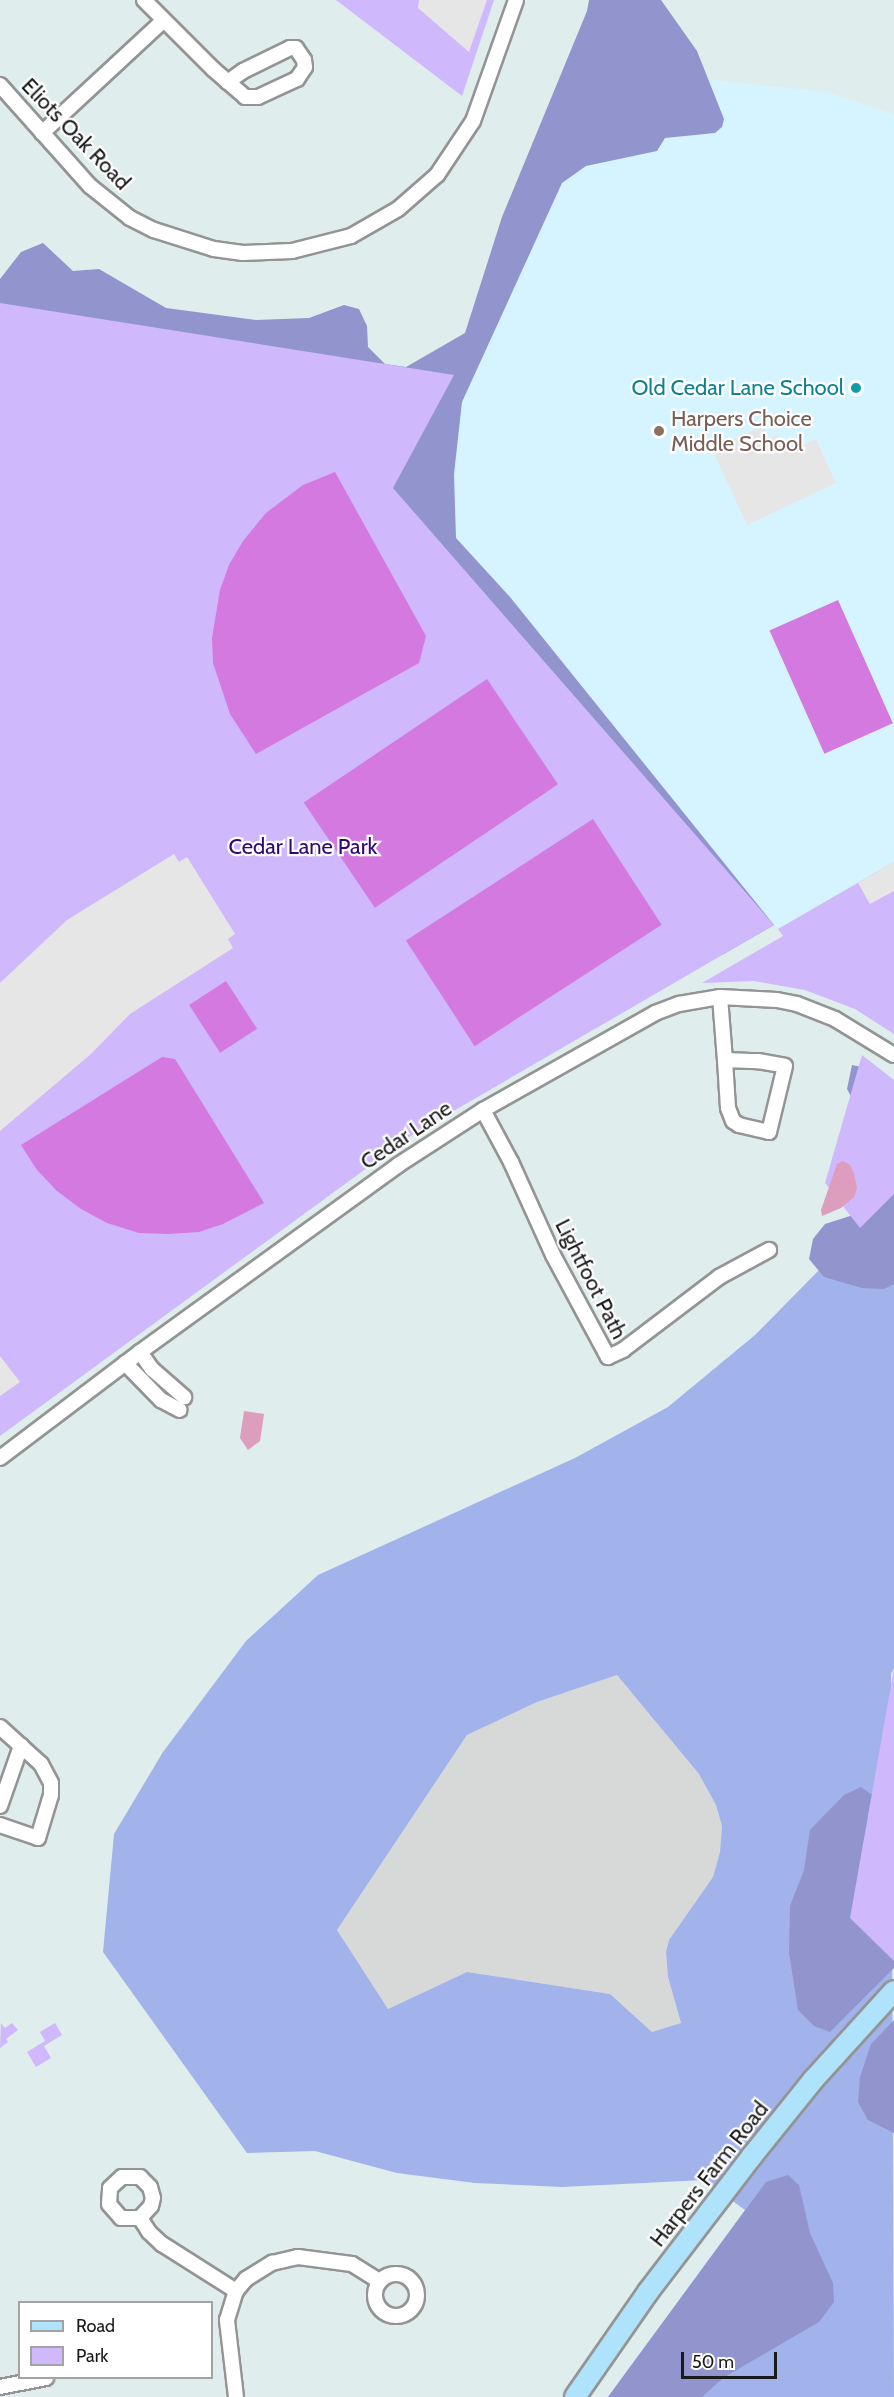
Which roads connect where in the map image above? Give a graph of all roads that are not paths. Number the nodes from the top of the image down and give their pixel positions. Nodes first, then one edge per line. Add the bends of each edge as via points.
1 (144, 0) edge
2 (516, 0) edge
3 (164, 20) junction
4 (228, 82) junction
5 (0, 85) edge
6 (42, 133) junction
7 (720, 997) junction
8 (894, 1055) edge
9 (725, 1060) junction
10 (483, 1110) junction
11 (769, 1250) dead end
12 (140, 1352) junction
13 (125, 1363) junction
14 (0, 1458) edge
15 (0, 1727) edge
16 (21, 1746) junction
17 (0, 1806) edge
18 (0, 1825) edge
19 (894, 1991) edge
20 (140, 2218) dead end
21 (379, 2281) dead end
22 (236, 2291) junction
23 (41, 2379) edge
24 (0, 2387) edge
25 (236, 2397) edge
26 (575, 2397) edge

1 - 3 street
2 - 6 street, Eliots Oak Road via 473,121 437,175 376,223 322,245 243,253 214,249 154,230 130,218 98,192
3 - 4 street
3 - 6 street
4 - 4 street via 245,97 258,97 297,79 305,67 304,60 296,48 290,48
5 - 6 street, Eliots Oak Road
7 - 8 street, Cedar Lane via 761,997 797,1004 854,1029
7 - 9 street
7 - 10 street, Cedar Lane via 679,1004 655,1013
9 - 9 street via 728,1108 733,1121 769,1132 785,1066
10 - 11 street, Lightfoot Path via 553,1255 608,1357 623,1350 719,1277
10 - 12 street, Cedar Lane via 398,1165
12 - 13 street, Cedar Lane
12 - 13 street via 182,1404 161,1400
13 - 14 street, Cedar Lane
15 - 16 street
16 - 17 street
16 - 18 street via 48,1773 51,1795 38,1838
19 - 26 main road, Harpers Farm Road via 813,2080 752,2156 648,2292
20 - 22 street via 162,2244
21 - 22 street via 352,2264 298,2257 279,2260 258,2270
22 - 25 street via 227,2327
23 - 24 street

